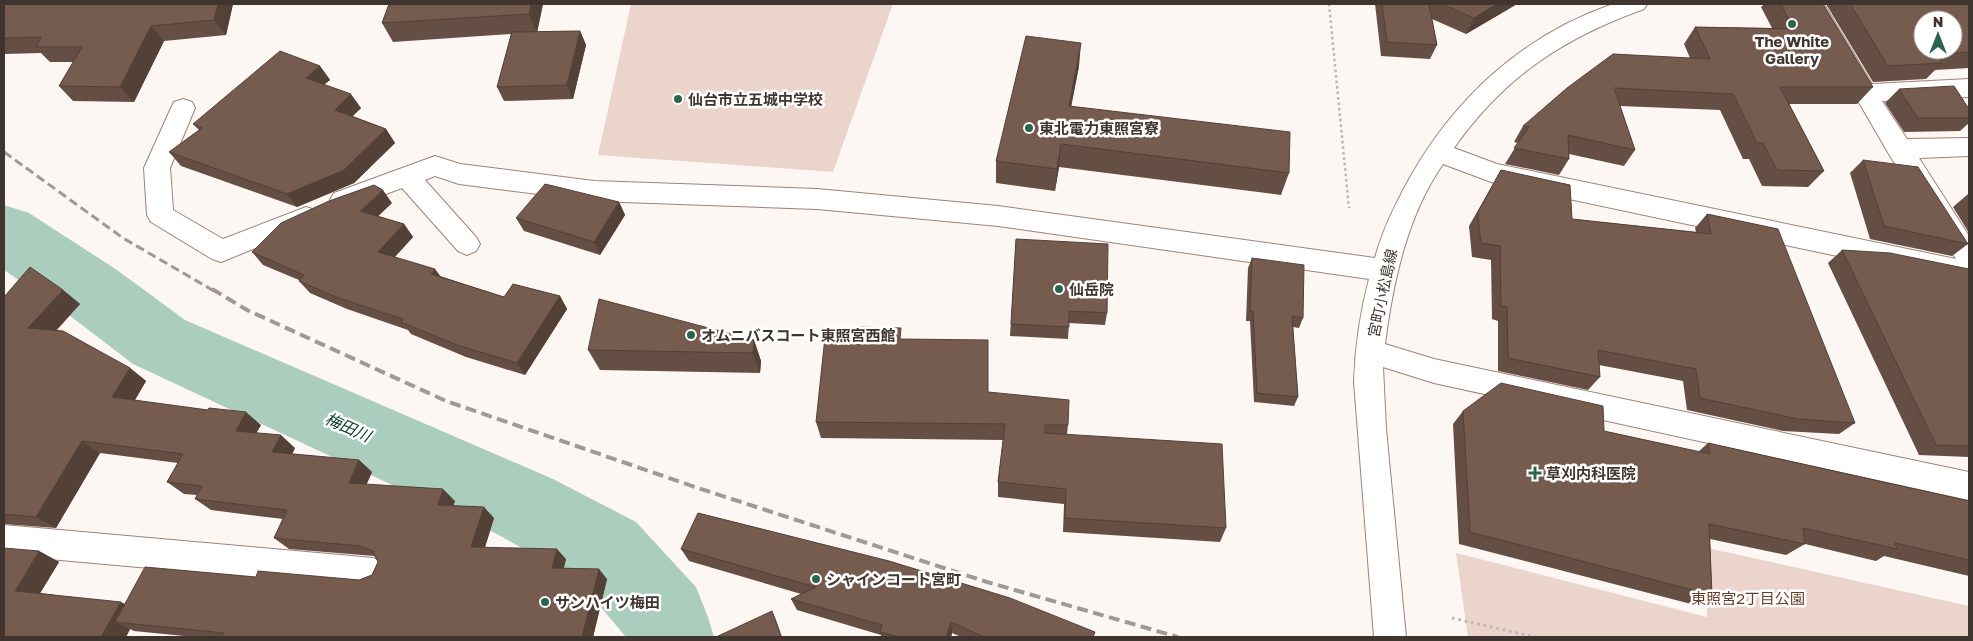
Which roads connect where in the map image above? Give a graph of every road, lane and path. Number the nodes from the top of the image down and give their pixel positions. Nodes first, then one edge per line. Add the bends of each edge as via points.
1 (1329, 4) edge
2 (1636, 4) edge
3 (1813, 4) edge
4 (1969, 88) edge
5 (1865, 93) junction
6 (183, 108) dead end
7 (1969, 147) edge
8 (1899, 148) junction
9 (1438, 152) junction
10 (408, 178) junction
11 (1349, 208) dead end
12 (467, 244) dead end
13 (1969, 258) edge
14 (1383, 270) junction
15 (1969, 273) edge
16 (1370, 351) junction
17 (1969, 486) edge
18 (4, 540) edge
19 (374, 573) edge
20 (1452, 618) dead end
21 (1390, 637) edge
22 (1535, 637) edge

1 - 11 path
2 - 9 street, 宮町小松島線 via 1576,27 1518,65 1493,85 1461,119
3 - 5 street
4 - 5 street
5 - 8 street
6 - 10 street via 157,168 160,215 221,251 330,205
7 - 8 street
8 - 13 street
9 - 14 street, 宮町小松島線 via 1422,175 1397,228
9 - 15 street via 1494,172
10 - 12 street
10 - 14 street via 435,166 459,174 594,191 817,199 998,216
14 - 16 street, 宮町小松島線
16 - 17 street via 1434,371
16 - 21 street, 宮町小松島線 via 1370,418
18 - 19 street
20 - 22 path

